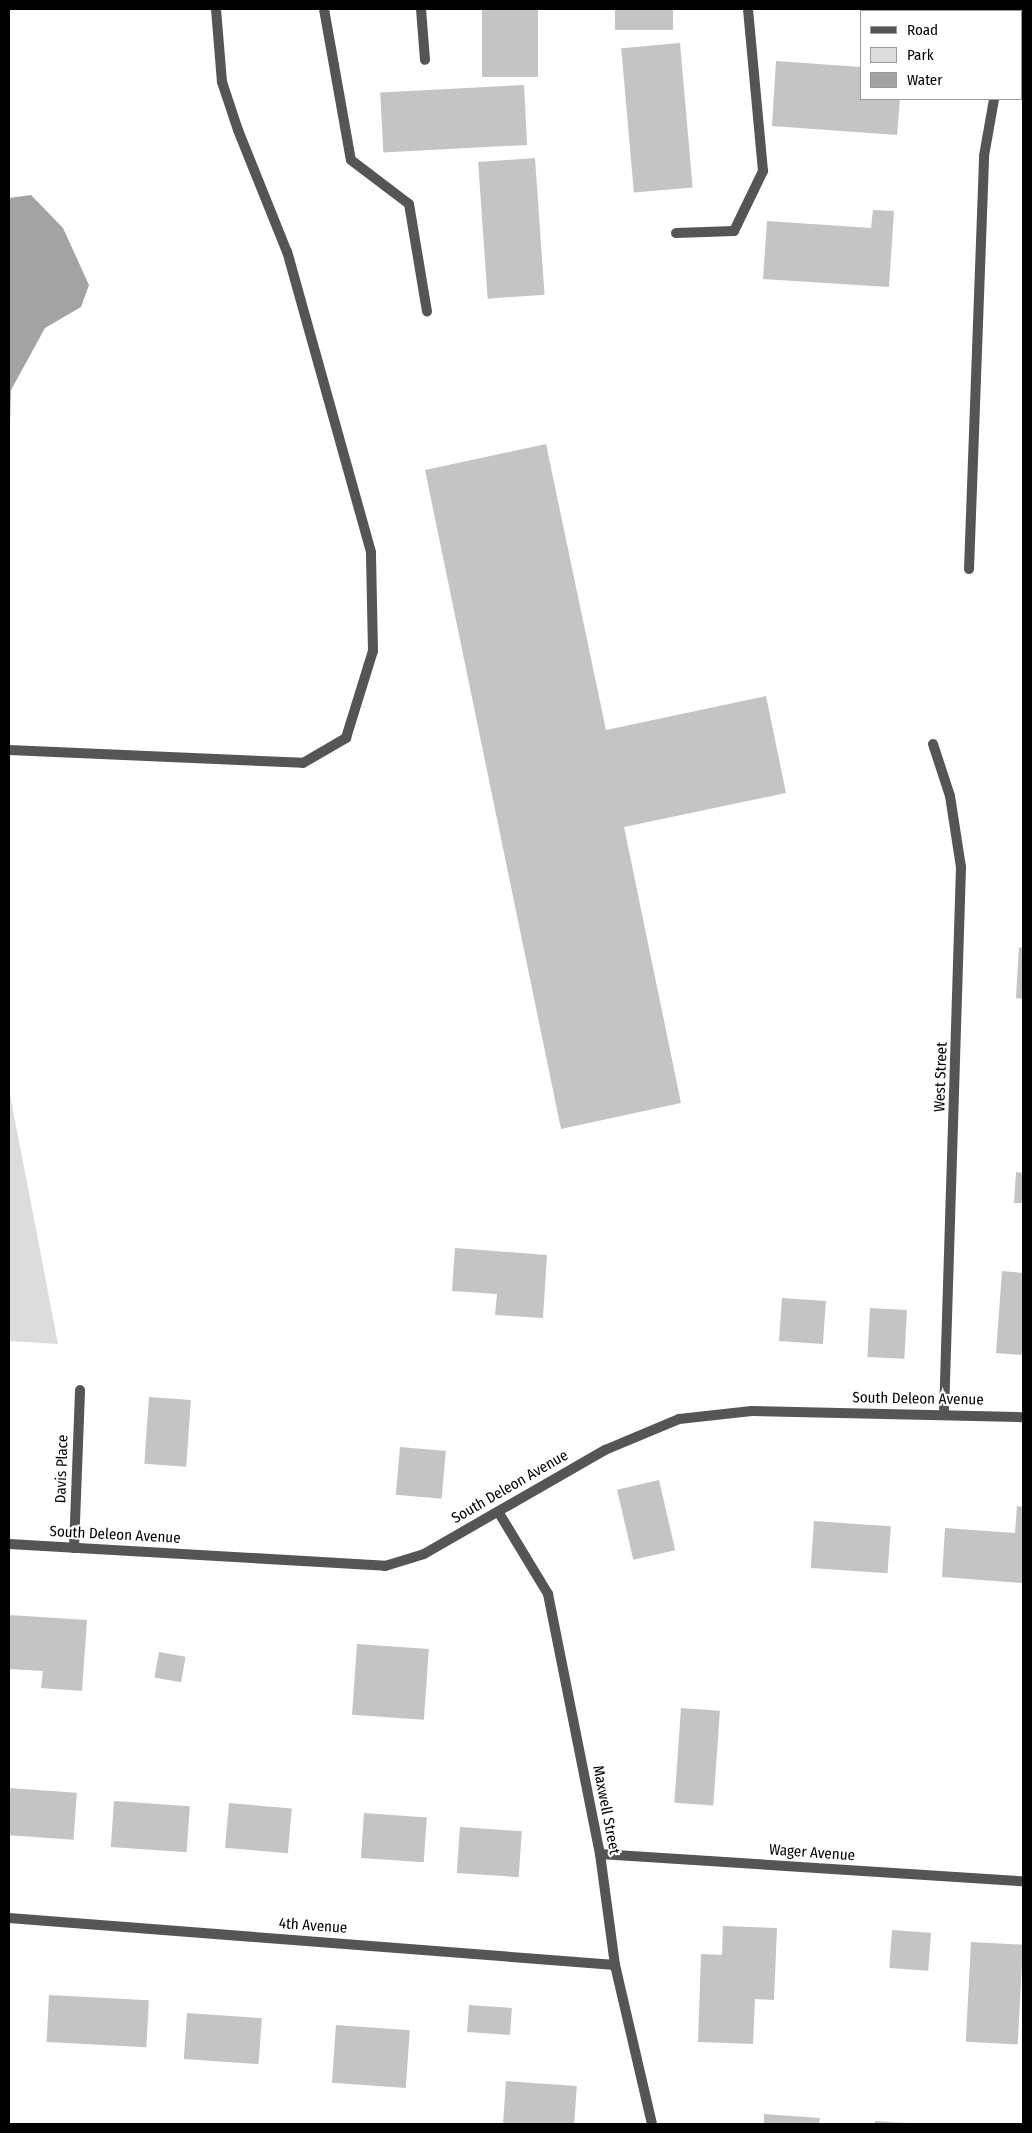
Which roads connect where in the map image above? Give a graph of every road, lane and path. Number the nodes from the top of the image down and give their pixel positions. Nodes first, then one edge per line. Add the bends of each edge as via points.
1 (216, 9) edge
2 (324, 9) edge
3 (421, 9) edge
4 (748, 9) edge
5 (425, 60) dead end
6 (994, 100) edge
7 (676, 233) dead end
8 (427, 311) dead end
9 (969, 569) dead end
10 (933, 744) dead end
11 (9, 750) edge
12 (80, 1390) dead end
13 (944, 1414) junction
14 (1023, 1417) edge
15 (500, 1513) junction
16 (9, 1544) edge
17 (74, 1548) junction
18 (600, 1854) junction
19 (1023, 1881) edge
20 (9, 1918) edge
21 (615, 1965) junction
22 (652, 2124) edge

1 - 11 street via 222,82 287,252 371,552 373,651 346,738 303,763
2 - 8 street via 351,160 410,204
3 - 5 street
4 - 7 street via 763,171 734,231
6 - 9 street via 984,156
10 - 13 street, West Street via 950,796 961,867
12 - 17 street, Davis Place
13 - 14 street, South Deleon Avenue
13 - 15 street, South Deleon Avenue via 752,1411 679,1420 605,1450
15 - 17 street, South Deleon Avenue via 424,1554 385,1566
15 - 18 street, Maxwell Street via 548,1594
16 - 17 street, South Deleon Avenue
18 - 19 street, Wager Avenue
18 - 21 street, Maxwell Street
20 - 21 street, 4th Avenue
21 - 22 street, Maxwell Street

